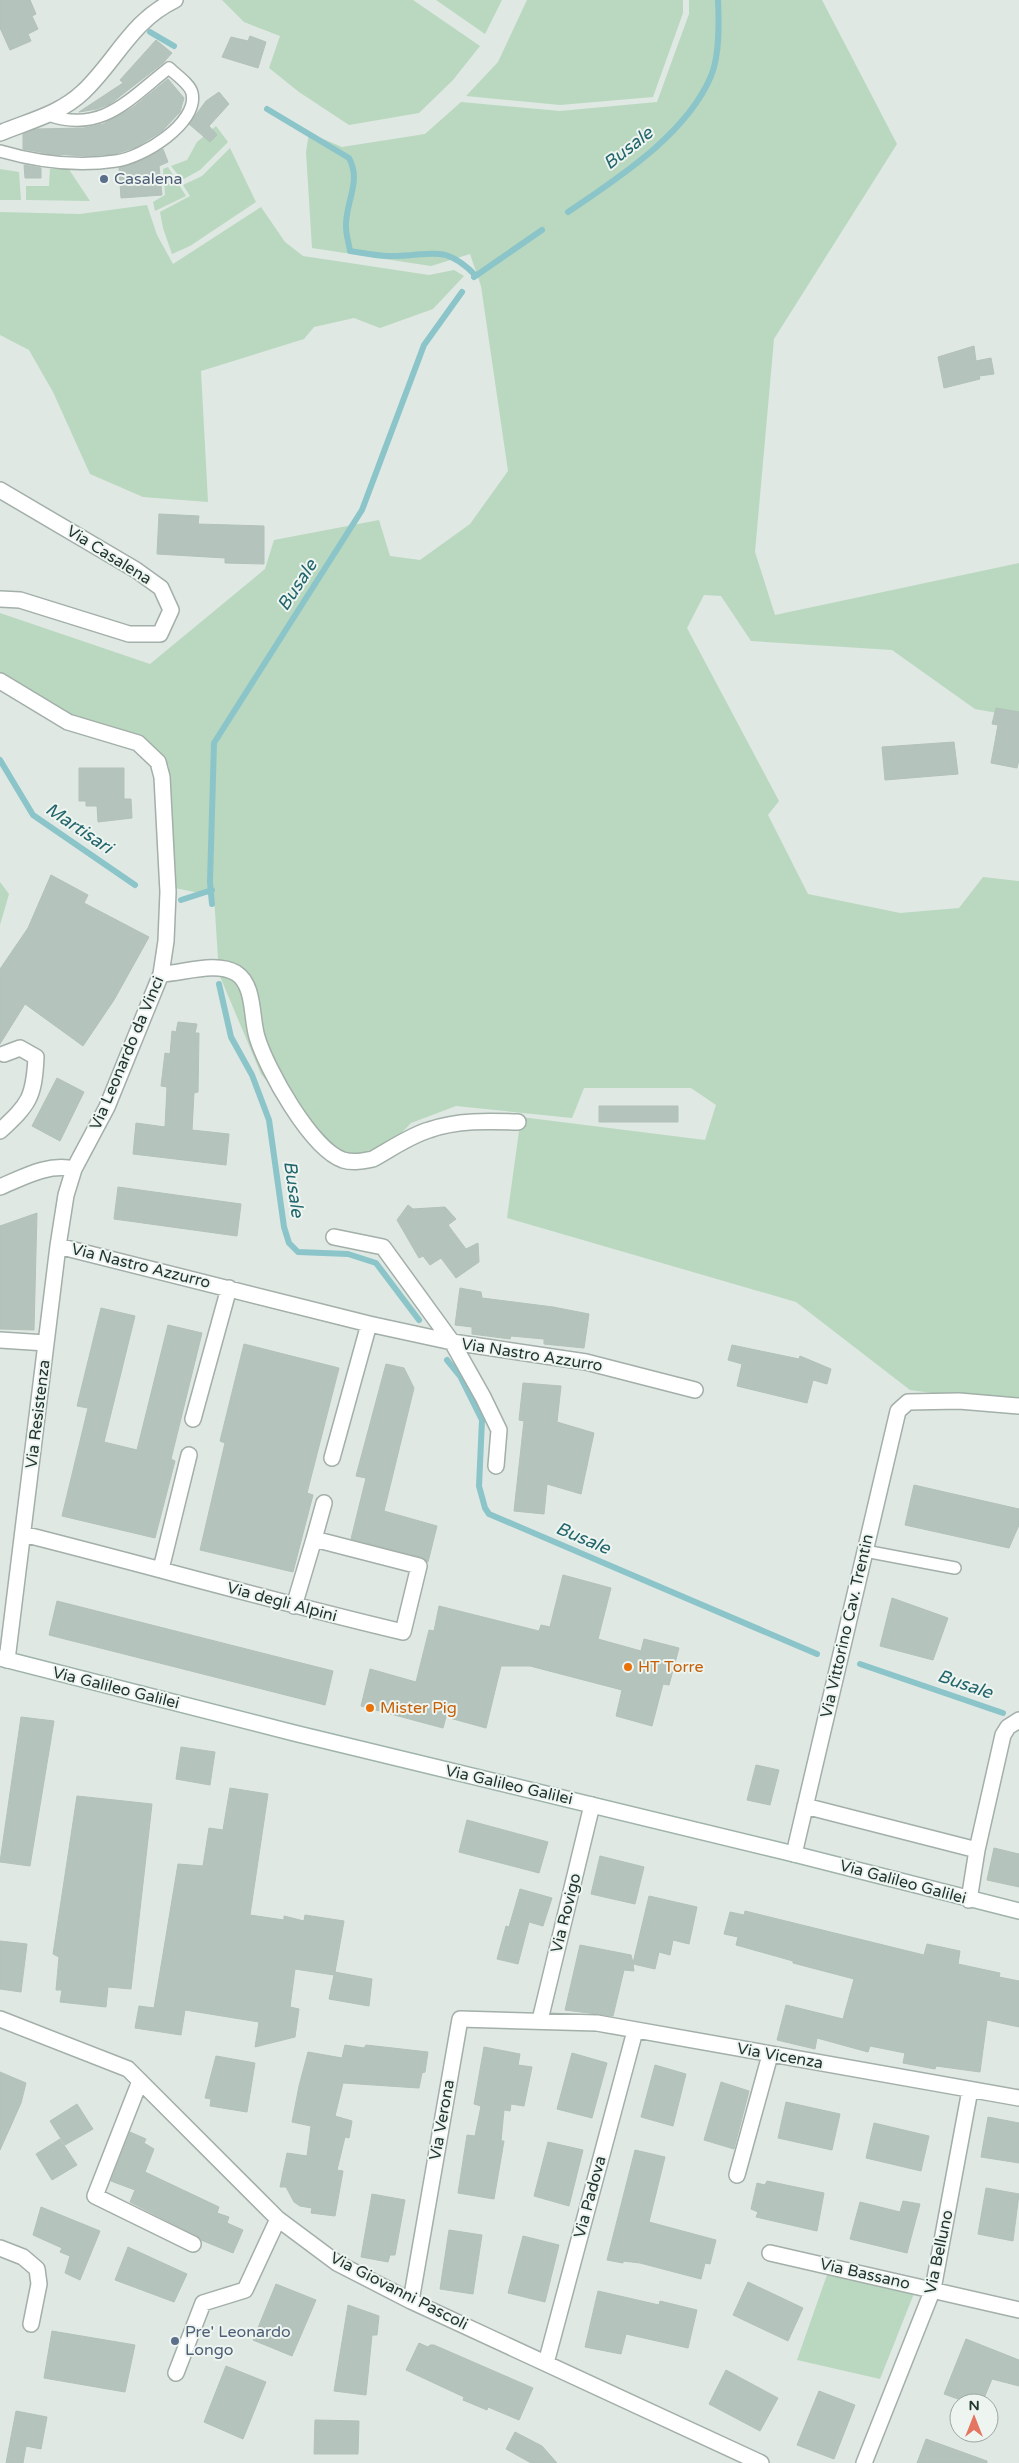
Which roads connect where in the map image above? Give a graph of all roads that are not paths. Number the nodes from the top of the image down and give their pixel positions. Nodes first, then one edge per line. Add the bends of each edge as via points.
1 (175, 0) edge
2 (48, 115) junction
3 (0, 133) edge
4 (0, 151) edge
5 (0, 490) edge
6 (0, 599) edge
7 (0, 681) edge
8 (161, 974) junction
9 (4, 1054) dead end
10 (518, 1122) dead end
11 (0, 1131) edge
12 (74, 1169) junction
13 (0, 1187) edge
14 (334, 1237) dead end
15 (58, 1246) junction
16 (229, 1288) junction
17 (369, 1324) junction
18 (0, 1340) edge
19 (452, 1342) junction
20 (46, 1343) junction
21 (695, 1390) dead end
22 (1019, 1406) edge
23 (193, 1419) dead end
24 (189, 1455) dead end
25 (332, 1458) dead end
26 (496, 1466) dead end
27 (324, 1504) dead end
28 (23, 1534) junction
29 (314, 1538) junction
30 (865, 1551) junction
31 (955, 1568) dead end
32 (161, 1569) junction
33 (294, 1606) junction
34 (4, 1659) edge
35 (1019, 1720) edge
36 (592, 1805) junction
37 (804, 1806) junction
38 (977, 1850) junction
39 (794, 1854) junction
40 (969, 1900) junction
41 (1019, 1912) edge
42 (0, 2019) edge
43 (540, 2020) junction
44 (635, 2031) junction
45 (770, 2054) junction
46 (140, 2081) junction
47 (970, 2090) junction
48 (1019, 2098) edge
49 (737, 2175) dead end
50 (278, 2218) junction
51 (192, 2244) dead end
52 (0, 2248) edge
53 (770, 2253) dead end
54 (933, 2289) junction
55 (411, 2301) junction
56 (1019, 2310) edge
57 (31, 2324) dead end
58 (546, 2363) junction
59 (176, 2373) dead end
60 (761, 2463) edge
61 (864, 2463) edge

1 - 2 street via 160,7 138,25 84,91
2 - 3 street
2 - 4 lane via 64,121 106,116 169,68 190,88 192,98 187,118 173,134 145,153 119,161 99,164 48,162
5 - 6 street, Via Casalena via 136,570 161,588 170,610 160,634 129,634 20,600
7 - 8 street, Via Leonardo da Vinci via 68,722 138,743 158,762 162,777 168,892
8 - 10 street via 222,967 236,972 245,982 265,1057 293,1108 334,1156 353,1162 373,1159 429,1130 458,1123
8 - 12 street, Via Leonardo da Vinci via 107,1107
9 - 11 street via 20,1048 36,1057 35,1081 25,1108
12 - 13 street via 63,1166 49,1168
12 - 15 street, Via Resistenza via 66,1194
14 - 19 street via 383,1247
15 - 16 street, Via Nastro Azzurro
15 - 20 street, Via Resistenza
16 - 17 street, Via Nastro Azzurro
16 - 23 street, Via Nastro Azzurro
17 - 19 street, Via Nastro Azzurro
17 - 25 street
18 - 20 street
19 - 21 street, Via Nastro Azzurro via 586,1362
19 - 26 street via 500,1430
20 - 28 street, Via Resistenza
22 - 30 street, Via Vittorino Cav. Trentin via 959,1401 908,1402 898,1411
24 - 32 street
27 - 29 street
28 - 32 street, Via degli Alpini
28 - 34 street, Via Resistenza
29 - 33 street
29 - 33 street, Via degli Alpini via 419,1566 403,1632
30 - 31 lane
30 - 37 street, Via Vittorino Cav. Trentin
32 - 33 street, Via degli Alpini
34 - 36 street, Via Galileo Galilei
35 - 38 street via 1003,1735
36 - 39 street, Via Galileo Galilei
36 - 43 street, Via Rovigo
37 - 38 street
37 - 39 street, Via Vittorino Cav. Trentin
38 - 40 street
39 - 40 street, Via Galileo Galilei
40 - 41 street, Via Galileo Galilei
42 - 46 street, Via Giovanni Pascoli via 128,2069
43 - 44 street, Via Vicenza via 597,2024
43 - 55 street, Via Verona via 460,2019
44 - 45 street, Via Vicenza
44 - 58 street, Via Padova
45 - 47 street, Via Vicenza
45 - 49 street
46 - 50 street, Via Giovanni Pascoli
46 - 51 street via 94,2196
47 - 48 street, Via Vicenza
47 - 54 street, Via Belluno
50 - 55 street, Via Giovanni Pascoli via 337,2263
50 - 59 street via 245,2290 203,2303
52 - 57 street via 23,2257 37,2269 39,2284
53 - 54 street, Via Bassano
54 - 56 street, Via Bassano
54 - 61 street, Via Belluno
55 - 58 street, Via Giovanni Pascoli
58 - 60 street, Via Giovanni Pascoli

